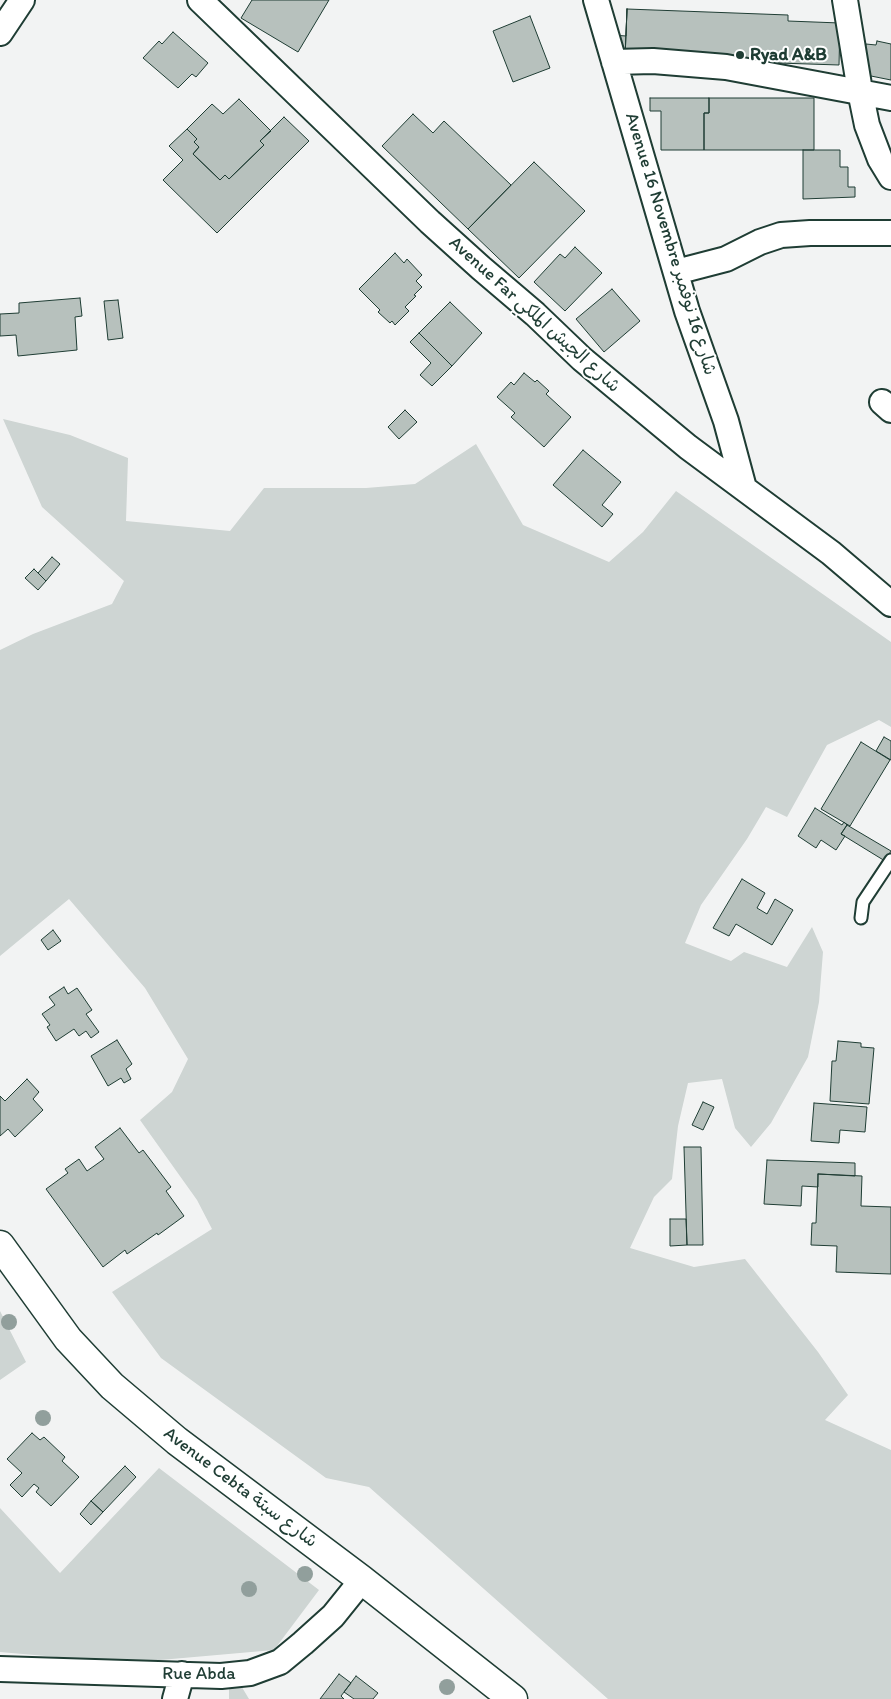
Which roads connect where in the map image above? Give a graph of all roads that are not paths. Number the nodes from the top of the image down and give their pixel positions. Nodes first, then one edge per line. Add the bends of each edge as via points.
1 (22, 0) edge
2 (200, 0) edge
3 (596, 0) edge
4 (845, 0) edge
5 (0, 33) edge
6 (614, 62) junction
7 (860, 92) junction
8 (891, 98) edge
9 (891, 178) edge
10 (891, 233) edge
11 (676, 272) junction
12 (744, 488) junction
13 (891, 604) edge
14 (891, 860) edge
15 (861, 918) dead end
16 (0, 1245) edge
17 (362, 1580) junction
18 (0, 1670) edge
19 (182, 1674) junction
20 (175, 1699) edge
21 (513, 1699) edge

1 - 5 street
2 - 12 street, Avenue Far شارع الجيش الملكي via 320,118 582,359 688,447
3 - 6 street, Avenue 16 Novembre شارع 16 نوفمبر
4 - 7 street
6 - 7 street via 726,67
6 - 11 street, Avenue 16 Novembre شارع 16 نوفمبر
7 - 8 street
7 - 9 street via 867,125
10 - 11 street via 781,235 726,259
11 - 12 street, Avenue 16 Novembre شارع 16 نوفمبر via 726,421
12 - 13 street, Avenue Far شارع الجيش الملكي via 831,553
14 - 15 lane via 863,902
16 - 17 street, Avenue Cebta شارع سبتة via 68,1339 112,1386 177,1441
17 - 19 street, Rue Abda via 333,1616 280,1662 250,1673 221,1676
17 - 21 street, Avenue Cebta شارع سبتة
18 - 19 street, Rue Abda
19 - 20 street

